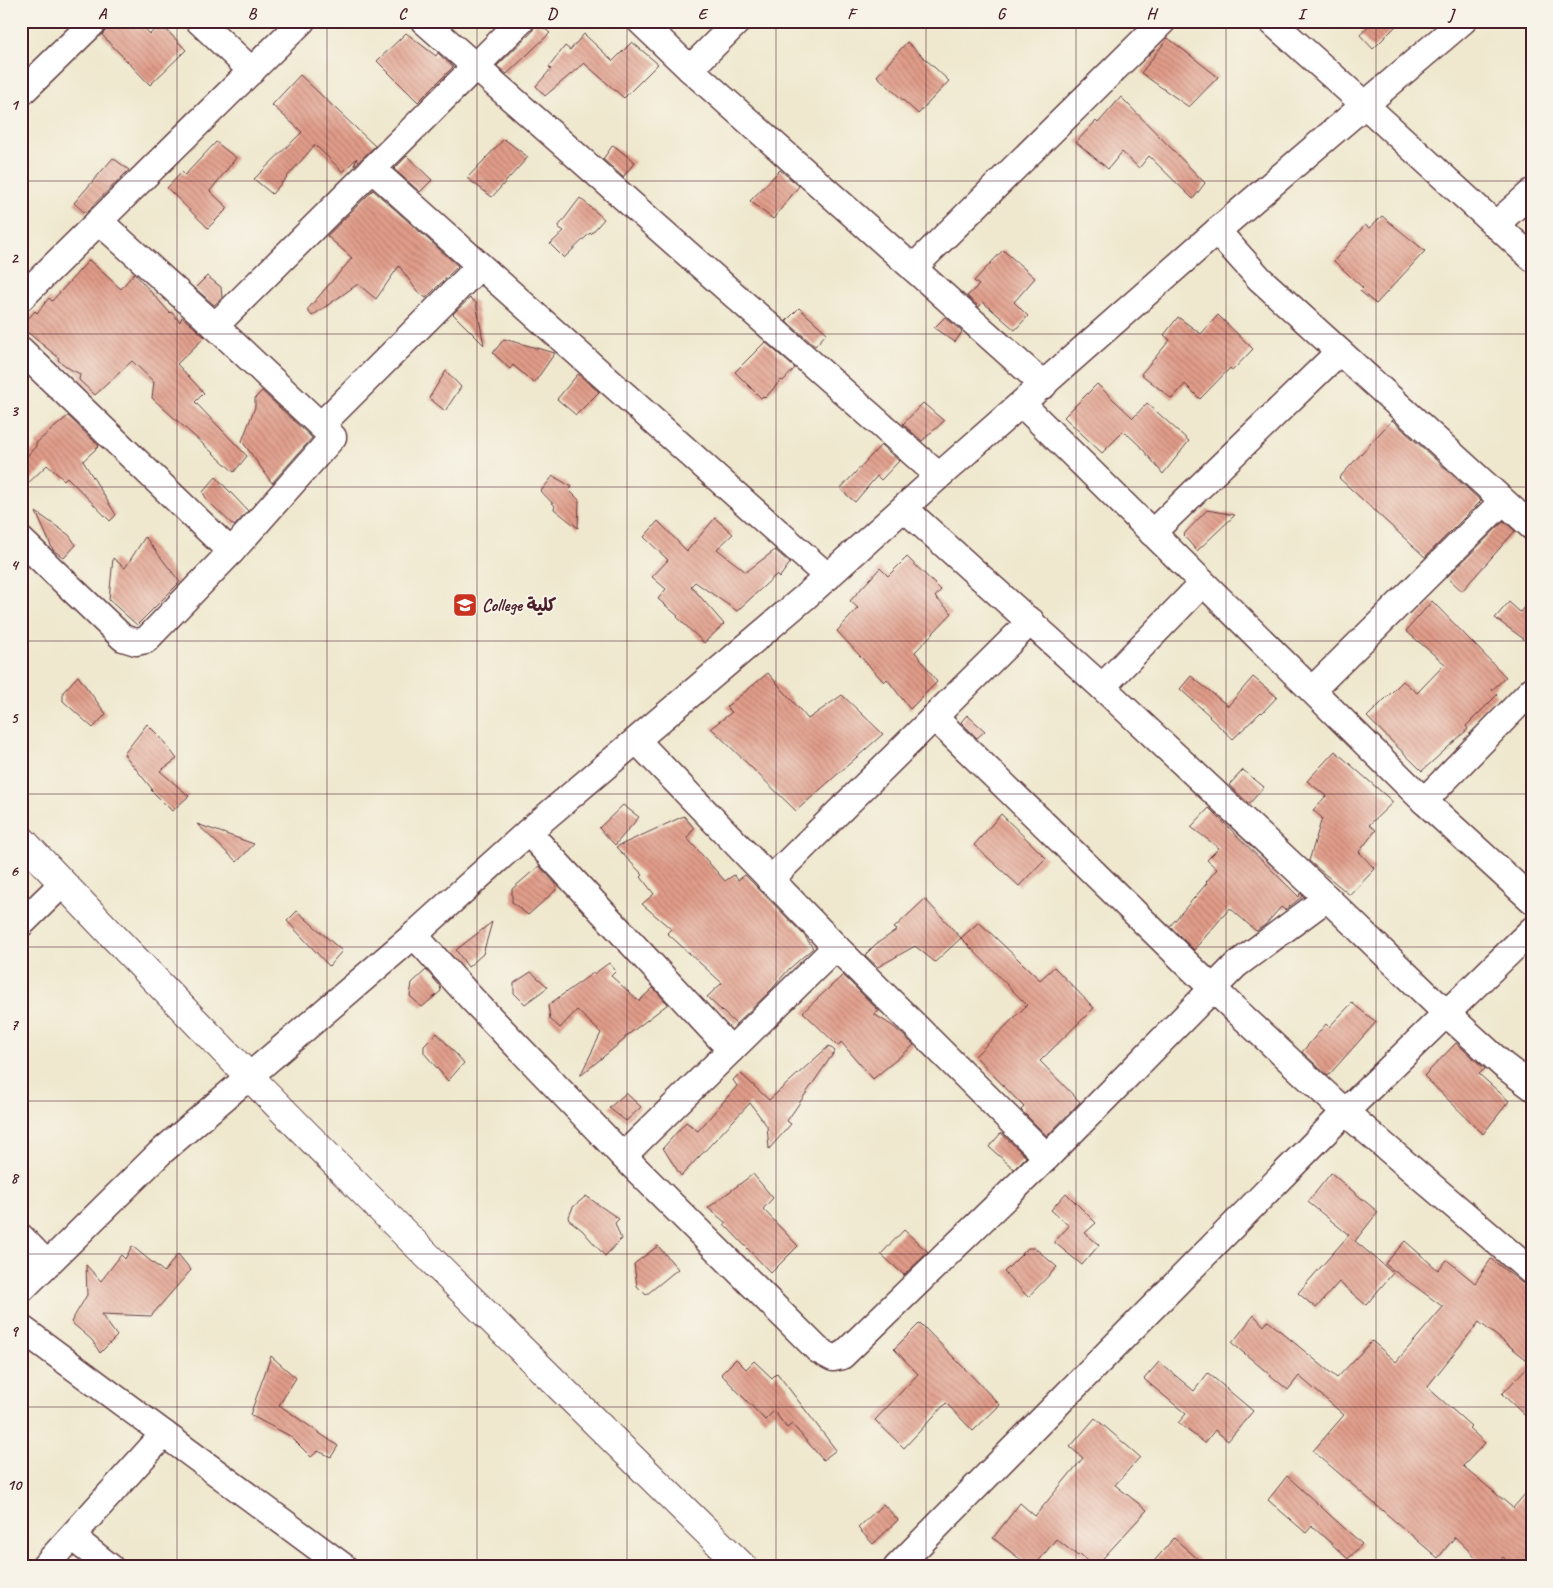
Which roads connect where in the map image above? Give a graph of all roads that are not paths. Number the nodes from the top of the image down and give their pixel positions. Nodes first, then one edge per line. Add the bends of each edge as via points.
1 (95, 21) edge
2 (199, 21) edge
3 (302, 21) edge
4 (424, 21) edge
5 (521, 21) edge
6 (640, 21) edge
7 (738, 21) edge
8 (1163, 21) edge
9 (1271, 21) edge
10 (1463, 21) edge
11 (475, 67) junction
12 (690, 69) junction
13 (252, 71) junction
14 (21, 93) edge
15 (1365, 105) junction
16 (372, 169) junction
17 (1532, 192) edge
18 (99, 221) junction
19 (1495, 225) junction
20 (1217, 232) junction
21 (1532, 258) edge
22 (480, 266) junction
23 (913, 268) junction
24 (21, 298) edge
25 (215, 326) junction
26 (21, 350) edge
27 (1339, 352) junction
28 (1044, 385) junction
29 (1022, 404) junction
30 (321, 425) junction
31 (939, 476) junction
32 (1503, 501) junction
33 (904, 508) junction
34 (1532, 527) edge
35 (1152, 533) junction
36 (21, 540) edge
37 (231, 552) junction
38 (828, 577) junction
39 (1203, 583) junction
40 (1031, 621) junction
41 (1102, 687) junction
42 (1312, 690) junction
43 (1532, 690) edge
44 (934, 717) junction
45 (637, 741) junction
46 (1424, 801) junction
47 (528, 832) junction
48 (21, 839) edge
49 (770, 880) junction
50 (63, 883) junction
51 (1326, 898) junction
52 (1532, 900) edge
53 (21, 924) edge
54 (1532, 930) edge
55 (414, 935) junction
56 (836, 947) junction
57 (1212, 988) junction
58 (1447, 1014) junction
59 (731, 1050) junction
60 (250, 1077) junction
61 (1532, 1087) edge
62 (1345, 1112) junction
63 (623, 1156) junction
64 (1047, 1157) junction
65 (21, 1237) edge
66 (47, 1264) junction
67 (1532, 1272) edge
68 (21, 1290) edge
69 (21, 1328) edge
70 (164, 1434) junction
71 (72, 1537) junction
72 (44, 1567) edge
73 (110, 1567) edge
74 (344, 1567) edge
75 (743, 1567) edge
76 (897, 1567) edge

1 - 14 street
2 - 13 street
3 - 13 street
4 - 11 street
5 - 11 street
6 - 12 street
7 - 12 street
8 - 23 street
9 - 15 street
10 - 15 street
11 - 16 street
11 - 31 street
12 - 23 street
13 - 18 street
15 - 19 street
15 - 20 street
16 - 22 street
16 - 25 street
17 - 19 street
18 - 24 street
18 - 25 street
19 - 21 street
20 - 27 street via 1260,280
20 - 28 street
22 - 30 street
22 - 38 street
23 - 28 street
25 - 30 street
26 - 37 street
27 - 32 street
27 - 35 street
28 - 29 street
29 - 31 street
29 - 35 street
30 - 37 street via 333,437
31 - 33 street
32 - 34 street
32 - 42 street
33 - 38 street
33 - 40 street
35 - 39 street
36 - 37 street via 123,638 136,642 146,640
38 - 45 street
39 - 41 street
39 - 42 street
40 - 41 street
40 - 44 street
41 - 51 street
42 - 46 street
43 - 46 street
44 - 49 street
44 - 57 street
45 - 47 street
45 - 49 street
46 - 52 street
47 - 55 street
47 - 59 street
48 - 50 street
49 - 56 street
50 - 53 street
50 - 60 street
51 - 57 street via 1236,965
51 - 58 street
54 - 58 street
55 - 60 street
55 - 63 street
56 - 59 street
56 - 64 street
57 - 62 street
57 - 64 street
58 - 61 street
58 - 62 street
59 - 63 street
60 - 66 street via 160,1153
60 - 75 street
62 - 67 street
62 - 76 street
63 - 64 street via 809,1342 833,1358 842,1356
65 - 66 street
66 - 68 street
69 - 70 street
70 - 71 street
70 - 74 street
71 - 72 street
71 - 73 street

